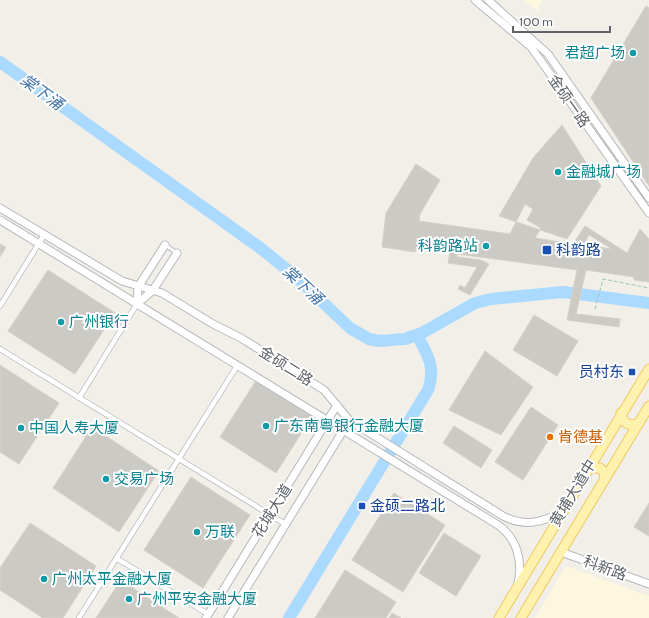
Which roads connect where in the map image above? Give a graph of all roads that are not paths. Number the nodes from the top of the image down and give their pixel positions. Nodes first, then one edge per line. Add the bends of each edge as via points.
1 (475, 0) edge
2 (488, 0) edge
3 (649, 198) edge
4 (0, 208) edge
5 (649, 213) edge
6 (0, 220) edge
7 (44, 235) junction
8 (38, 243) junction
9 (165, 245) joint
10 (177, 252) joint
11 (138, 287) junction
12 (153, 290) junction
13 (137, 304) junction
14 (0, 306) edge
15 (0, 349) edge
16 (237, 366) junction
17 (649, 369) edge
18 (79, 398) junction
19 (337, 404) junction
20 (649, 406) edge
21 (622, 413) junction
22 (349, 420) junction
23 (328, 421) junction
24 (638, 423) junction
25 (344, 429) junction
26 (178, 459) junction
27 (588, 468) junction
28 (605, 478) junction
29 (563, 511) junction
30 (269, 515) junction
31 (285, 524) junction
32 (561, 552) junction
33 (116, 558) junction
34 (649, 584) edge
35 (518, 587) junction
36 (207, 616) edge
37 (79, 618) edge
38 (215, 618) edge
39 (228, 618) edge
40 (499, 618) edge
41 (521, 618) edge

1 - 5 street, 金硕一路 via 531,47
2 - 3 street, 金硕一路 via 548,54
4 - 7 street, 金硕二路
6 - 8 street, 金硕二路
7 - 8 street
7 - 11 street, 金硕二路 via 122,282
8 - 13 street, 金硕二路
8 - 14 street
9 - 10 lane
9 - 11 street
10 - 12 street
11 - 12 street, 金硕二路
11 - 13 street
12 - 13 street
12 - 19 street, 金硕二路 via 165,294 213,324 238,336 320,387
13 - 16 street, 金硕二路
13 - 18 street
15 - 18 street
16 - 23 street, 金硕二路
16 - 26 street
17 - 21 main road, 黄埔大道中
18 - 26 street
19 - 22 street, 金硕二路
19 - 23 street, 花城大道
20 - 24 main road, 黄埔大道中
21 - 24 main road via 626,423
21 - 27 main road, 黄埔大道中
22 - 25 street, 花城大道
22 - 29 street, 金硕二路 via 511,520 535,522
23 - 25 street, 金硕二路
23 - 30 street, 花城大道
24 - 28 main road, 黄埔大道中
25 - 31 street, 花城大道
25 - 35 street, 金硕二路 via 507,532 513,539 518,556
26 - 30 street
26 - 33 street
27 - 28 main road via 600,468
27 - 29 main road, 黄埔大道中
28 - 32 main road, 黄埔大道中
29 - 35 main road, 黄埔大道中
30 - 31 street
30 - 36 street, 花城大道
31 - 39 street, 花城大道
32 - 34 street, 科新路
32 - 41 main road, 黄埔大道中
33 - 36 street
33 - 37 street
35 - 40 main road, 黄埔大道中
36 - 38 street

